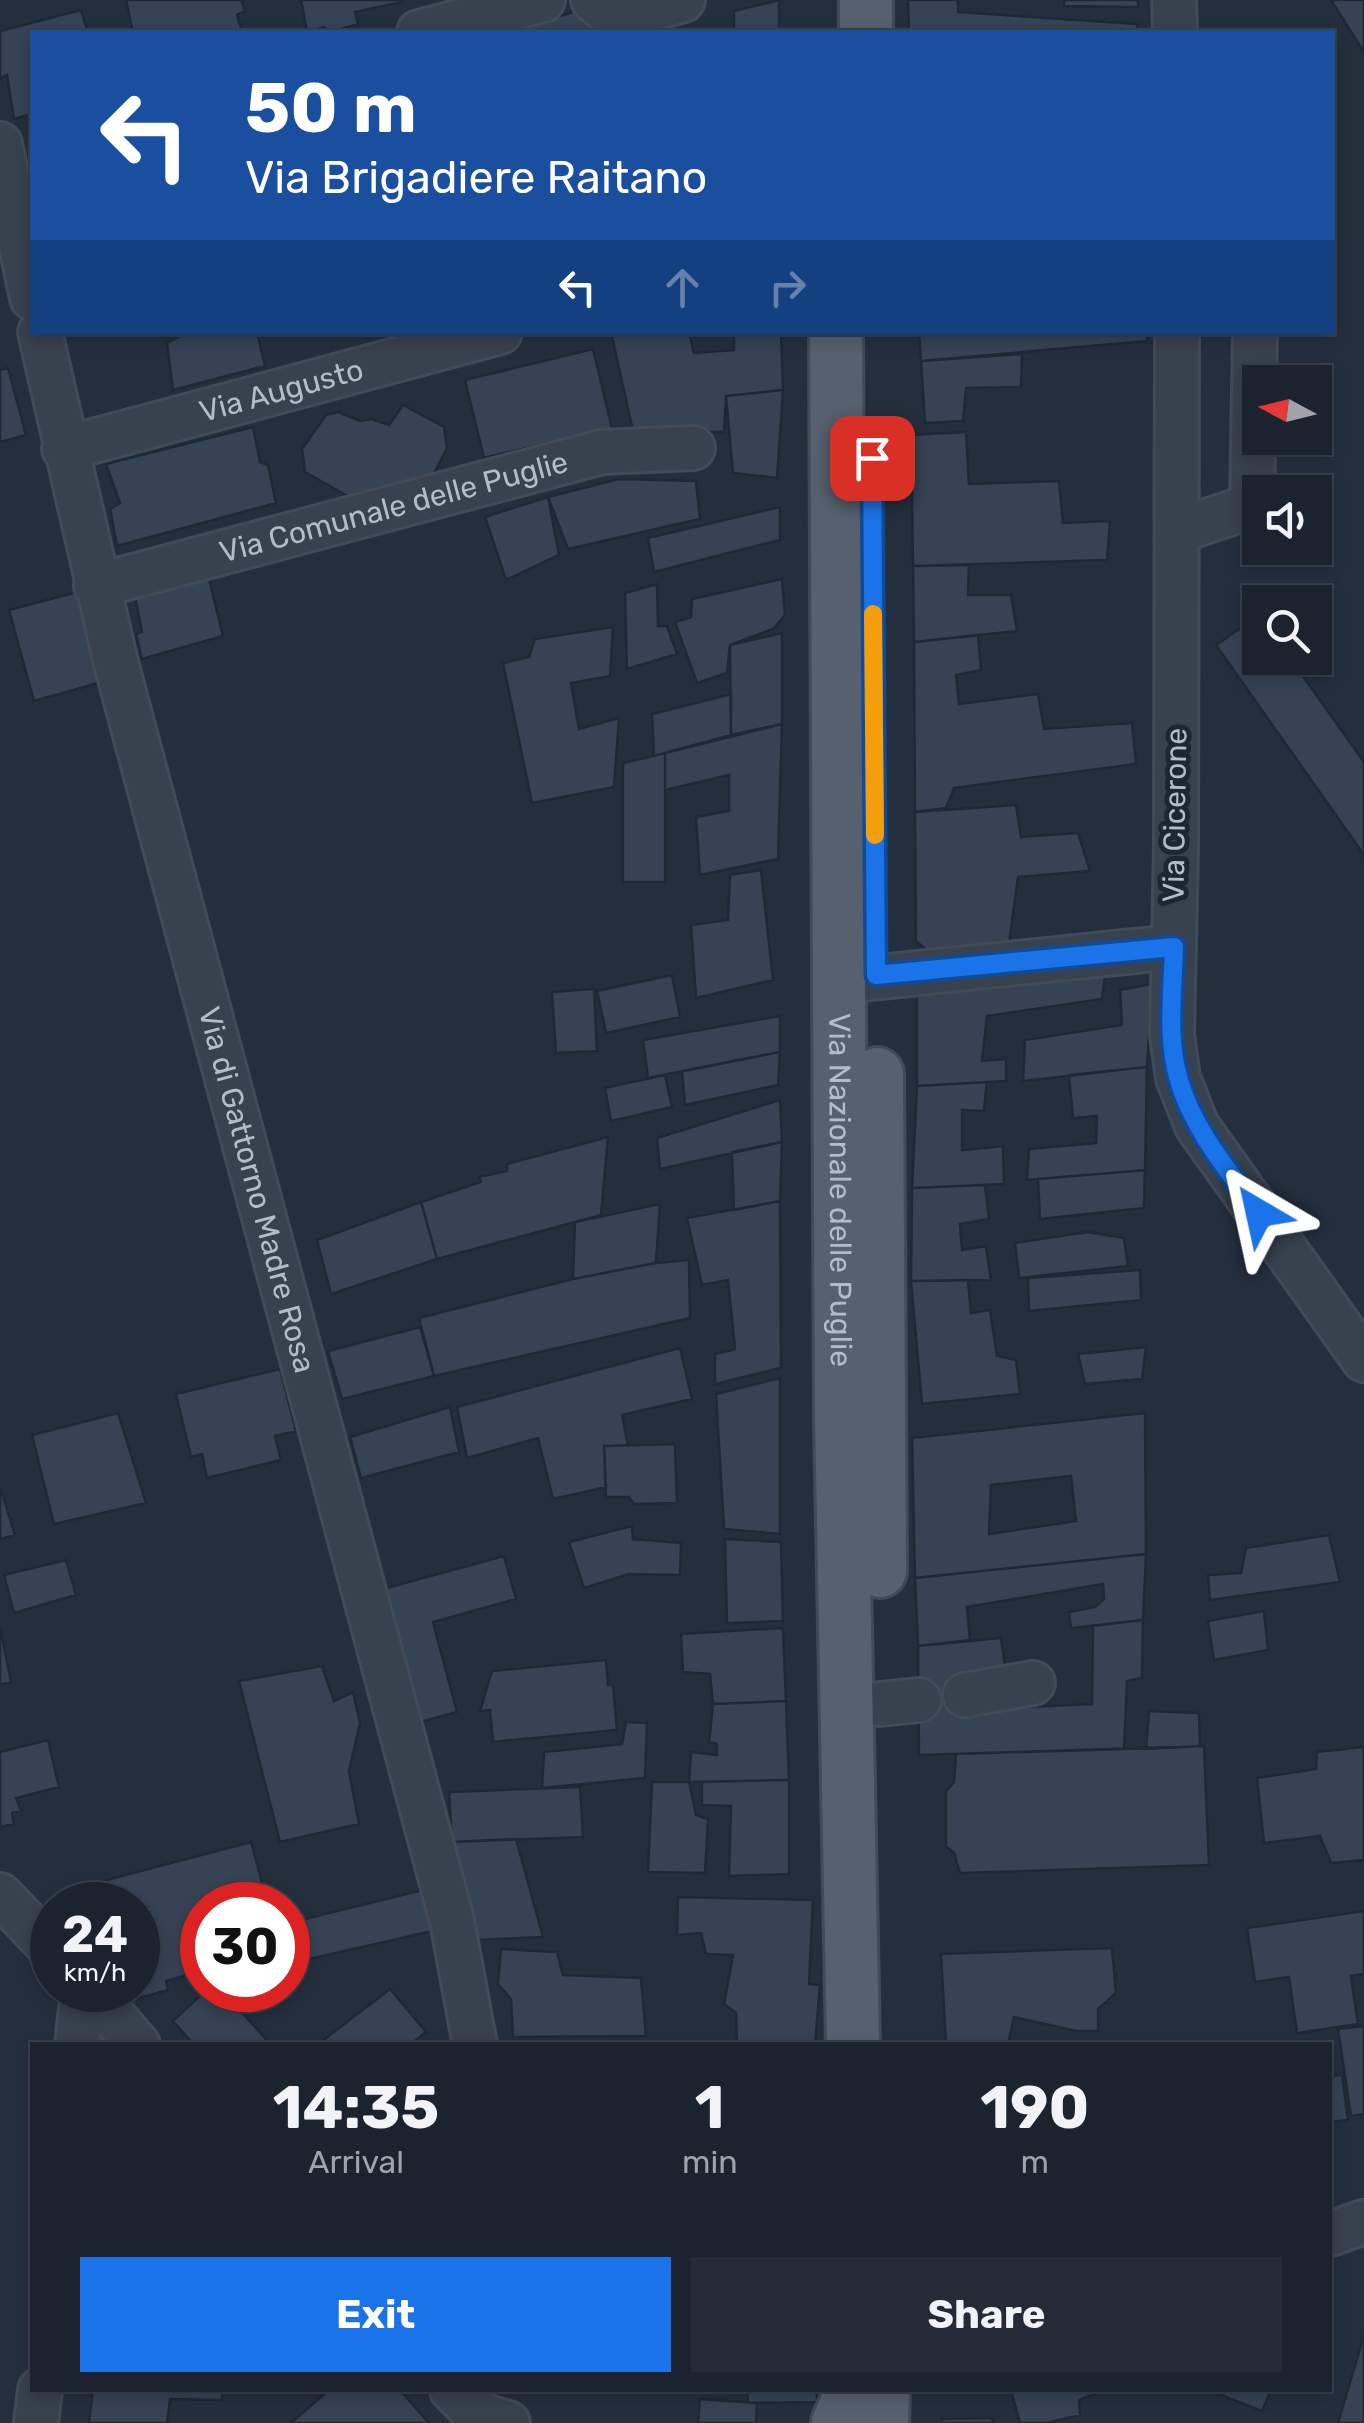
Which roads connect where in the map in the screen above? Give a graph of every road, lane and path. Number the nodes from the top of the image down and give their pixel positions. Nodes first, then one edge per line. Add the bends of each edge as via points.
1 (543, 0) edge
2 (593, 0) edge
3 (683, 0) edge
4 (833, 0) edge
5 (866, 0) edge
6 (1174, 0) edge
7 (427, 30) edge
8 (834, 30) edge
9 (866, 30) edge
10 (1175, 30) edge
11 (30, 135) edge
12 (0, 143) edge
13 (30, 288) edge
14 (41, 335) edge
15 (489, 335) edge
16 (836, 335) edge
17 (870, 335) edge
18 (1177, 335) edge
19 (1255, 335) edge
20 (693, 448) dead end
21 (64, 449) junction
22 (1176, 531) junction
23 (96, 586) junction
24 (1174, 947) junction
25 (858, 978) junction
26 (1364, 1360) edge
27 (1033, 1683) dead end
28 (965, 1695) dead end
29 (0, 1895) edge
30 (30, 1926) edge
31 (82, 2012) edge
32 (110, 2012) edge
33 (78, 2042) edge
34 (135, 2042) edge
35 (474, 2042) edge
36 (854, 2042) edge
37 (882, 2042) edge
38 (1364, 2222) edge
39 (1332, 2233) edge
40 (40, 2392) edge
41 (454, 2392) edge
42 (851, 2392) edge
43 (884, 2392) edge
44 (36, 2423) edge
45 (508, 2423) edge
46 (838, 2423) edge
47 (882, 2423) edge

1 - 7 street
2 - 3 street via 625,16
4 - 8 main road
5 - 9 main road
6 - 10 street
11 - 12 street
12 - 13 street
14 - 21 street, Via di Gattorno Madre Rosa
15 - 21 street, Via Augusto
16 - 25 main road, Via Nazionale delle Puglie
17 - 25 main road, Via Nazionale delle Puglie
18 - 22 street, Via Cicerone
19 - 22 street via 1252,506
20 - 23 street, Via Comunale delle Puglie via 602,452
21 - 23 street, Via di Gattorno Madre Rosa
22 - 24 street, Via Cicerone
23 - 35 street, Via di Gattorno Madre Rosa via 452,1921
24 - 25 street
24 - 26 street, Via Cicerone via 1172,1036 1178,1078 1197,1126
25 - 36 main road, Via Nazionale delle Puglie via 841,1418
25 - 37 main road, Via Nazionale delle Puglie via 899,1702
27 - 28 street
29 - 30 street
31 - 33 street
32 - 34 street
38 - 39 street
40 - 44 street
41 - 45 street via 475,2413
42 - 46 main road
43 - 47 main road

